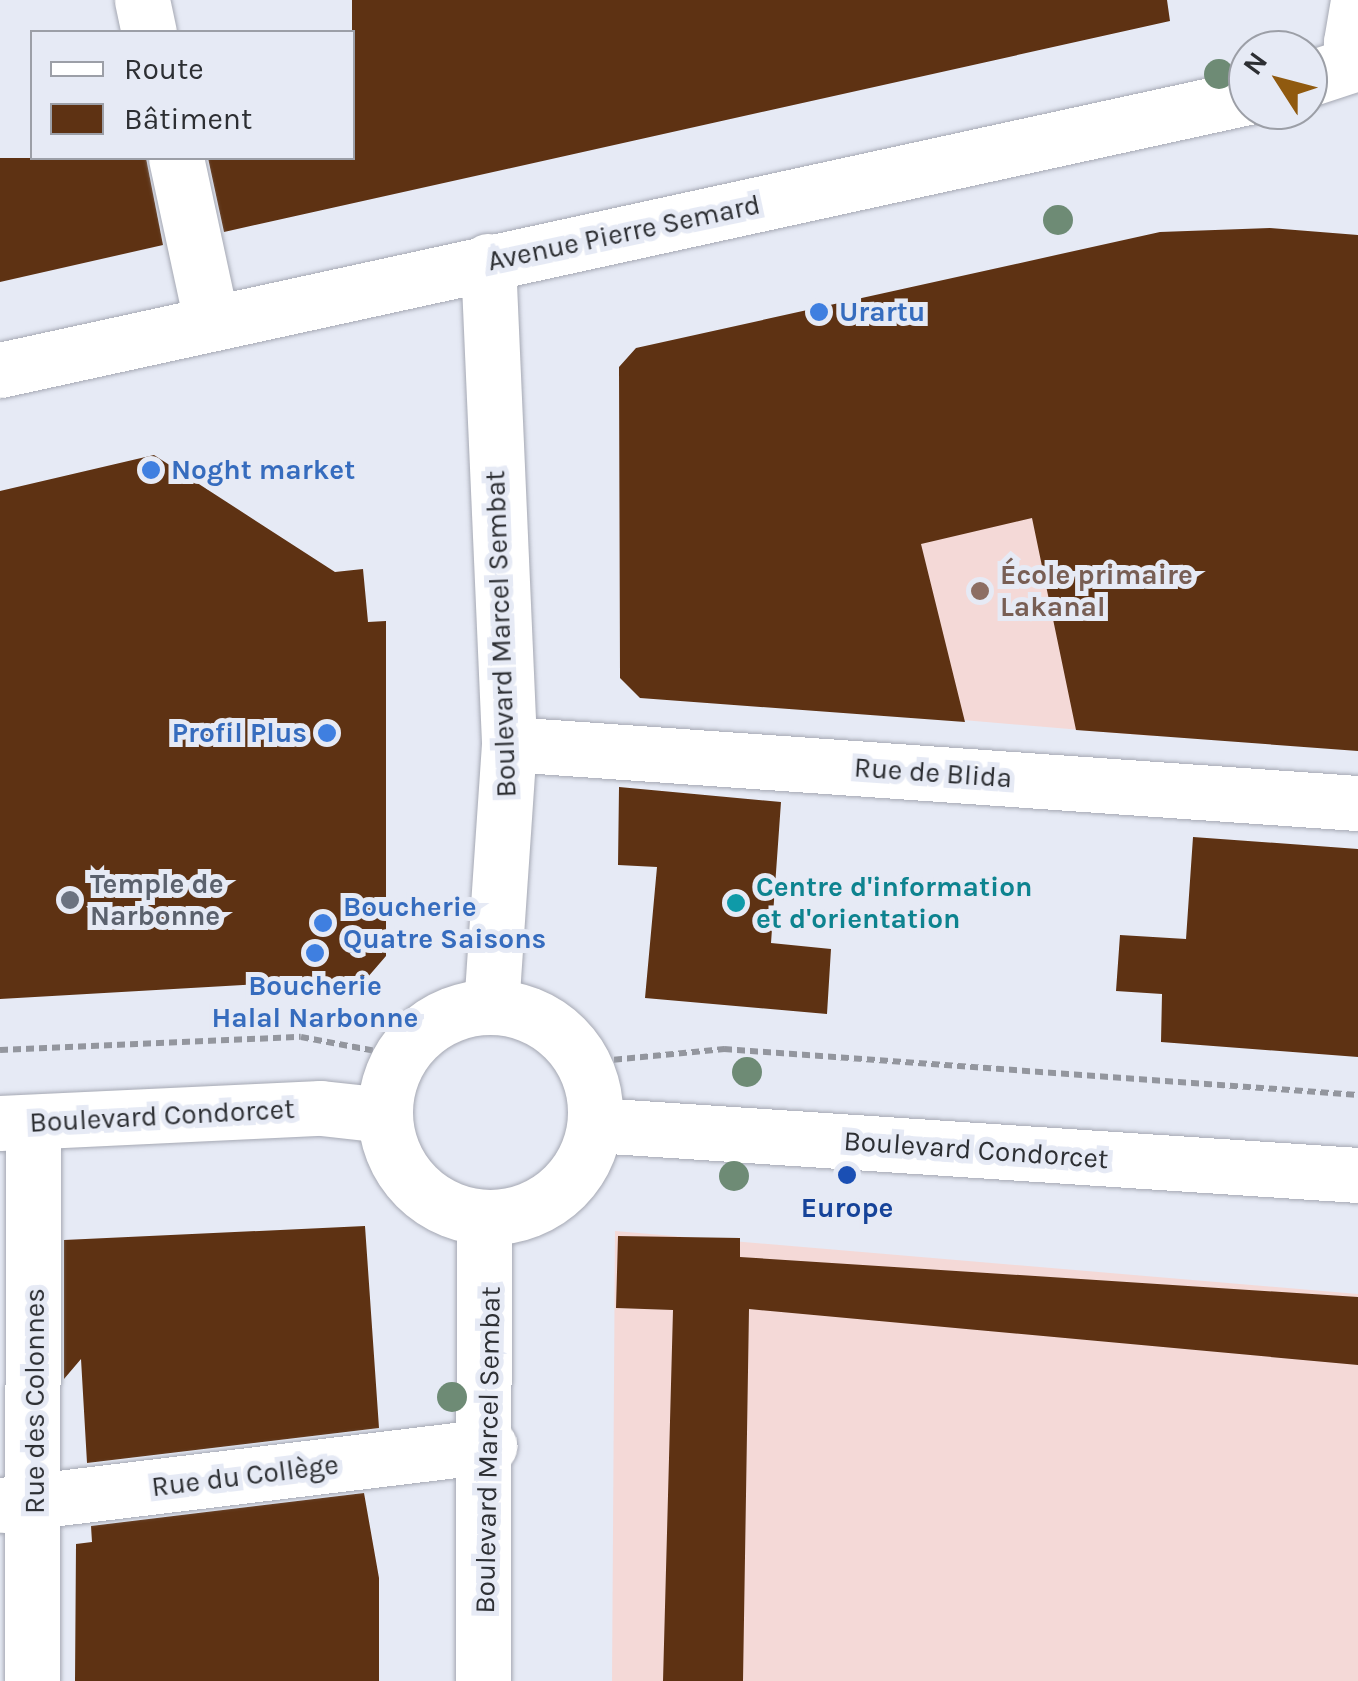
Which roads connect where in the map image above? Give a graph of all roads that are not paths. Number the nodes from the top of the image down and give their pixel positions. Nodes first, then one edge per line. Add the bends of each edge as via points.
1 (142, 0) edge
2 (1358, 1) edge
3 (149, 30) edge
4 (1358, 64) edge
5 (1328, 73) edge
6 (1228, 101) edge
7 (176, 160) edge
8 (488, 261) junction
9 (211, 320) junction
10 (0, 370) edge
11 (509, 744) junction
12 (1358, 802) edge
13 (490, 1006) junction
14 (384, 1116) junction
15 (16, 1122) edge
16 (595, 1125) junction
17 (1358, 1176) edge
18 (484, 1218) junction
19 (489, 1446) junction
20 (18, 1503) edge
21 (32, 1681) edge
22 (484, 1681) edge

1 - 3 street
2 - 4 street
4 - 5 street
6 - 8 street, Avenue Pierre Semard
7 - 9 street
8 - 9 street, Avenue Pierre Semard
8 - 11 street, Boulevard Marcel Sembat
9 - 10 street, Avenue Pierre Semard
11 - 12 street, Rue de Blida
11 - 13 street, Boulevard Marcel Sembat
13 - 14 street via 436,1021 398,1062
13 - 16 street via 535,1016 584,1063
14 - 15 street, Boulevard Condorcet via 321,1108
14 - 18 street via 394,1157 420,1192
15 - 20 street, Rue des Colonnes
16 - 17 street, Boulevard Condorcet
16 - 18 street via 559,1192 522,1212
18 - 19 street, Boulevard Marcel Sembat
19 - 20 street, Rue du Collège
19 - 22 street, Boulevard Marcel Sembat
20 - 21 street, Rue des Colonnes

